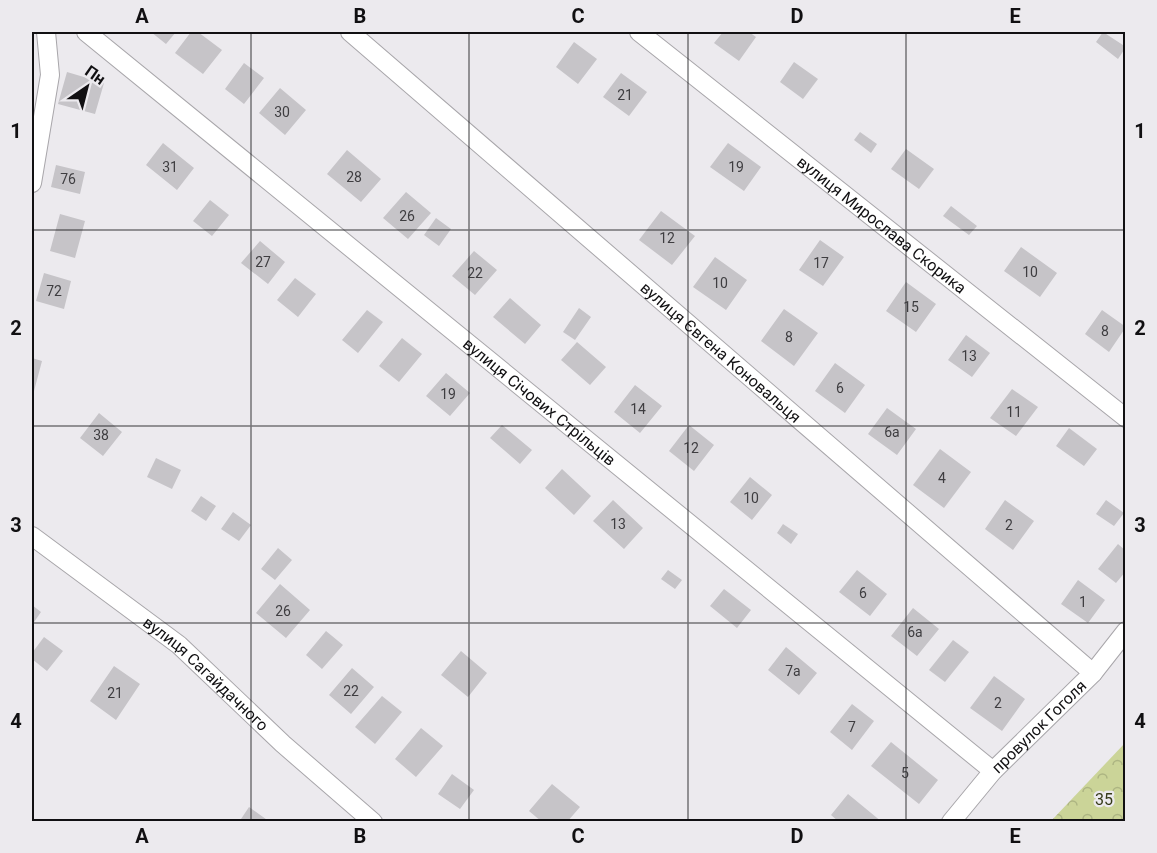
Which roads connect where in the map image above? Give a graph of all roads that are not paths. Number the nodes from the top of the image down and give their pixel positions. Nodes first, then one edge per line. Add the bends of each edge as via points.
1 (46, 32) edge
2 (86, 32) edge
3 (350, 32) edge
4 (639, 32) edge
5 (32, 183) edge
6 (1125, 418) edge
7 (32, 536) edge
8 (1125, 631) edge
9 (1093, 673) junction
10 (993, 771) junction
11 (373, 822) edge
12 (951, 822) edge

1 - 5 street via 50,75
2 - 10 street, вулиця Січових Стрільців
3 - 9 street, вулиця Євгена Коновальця
4 - 6 street, вулиця Мирослава Скорика
7 - 11 street, вулиця Сагайдачного via 179,645 283,744
8 - 9 street, провулок Гоголя
9 - 10 street, провулок Гоголя
10 - 12 street, провулок Гоголя

